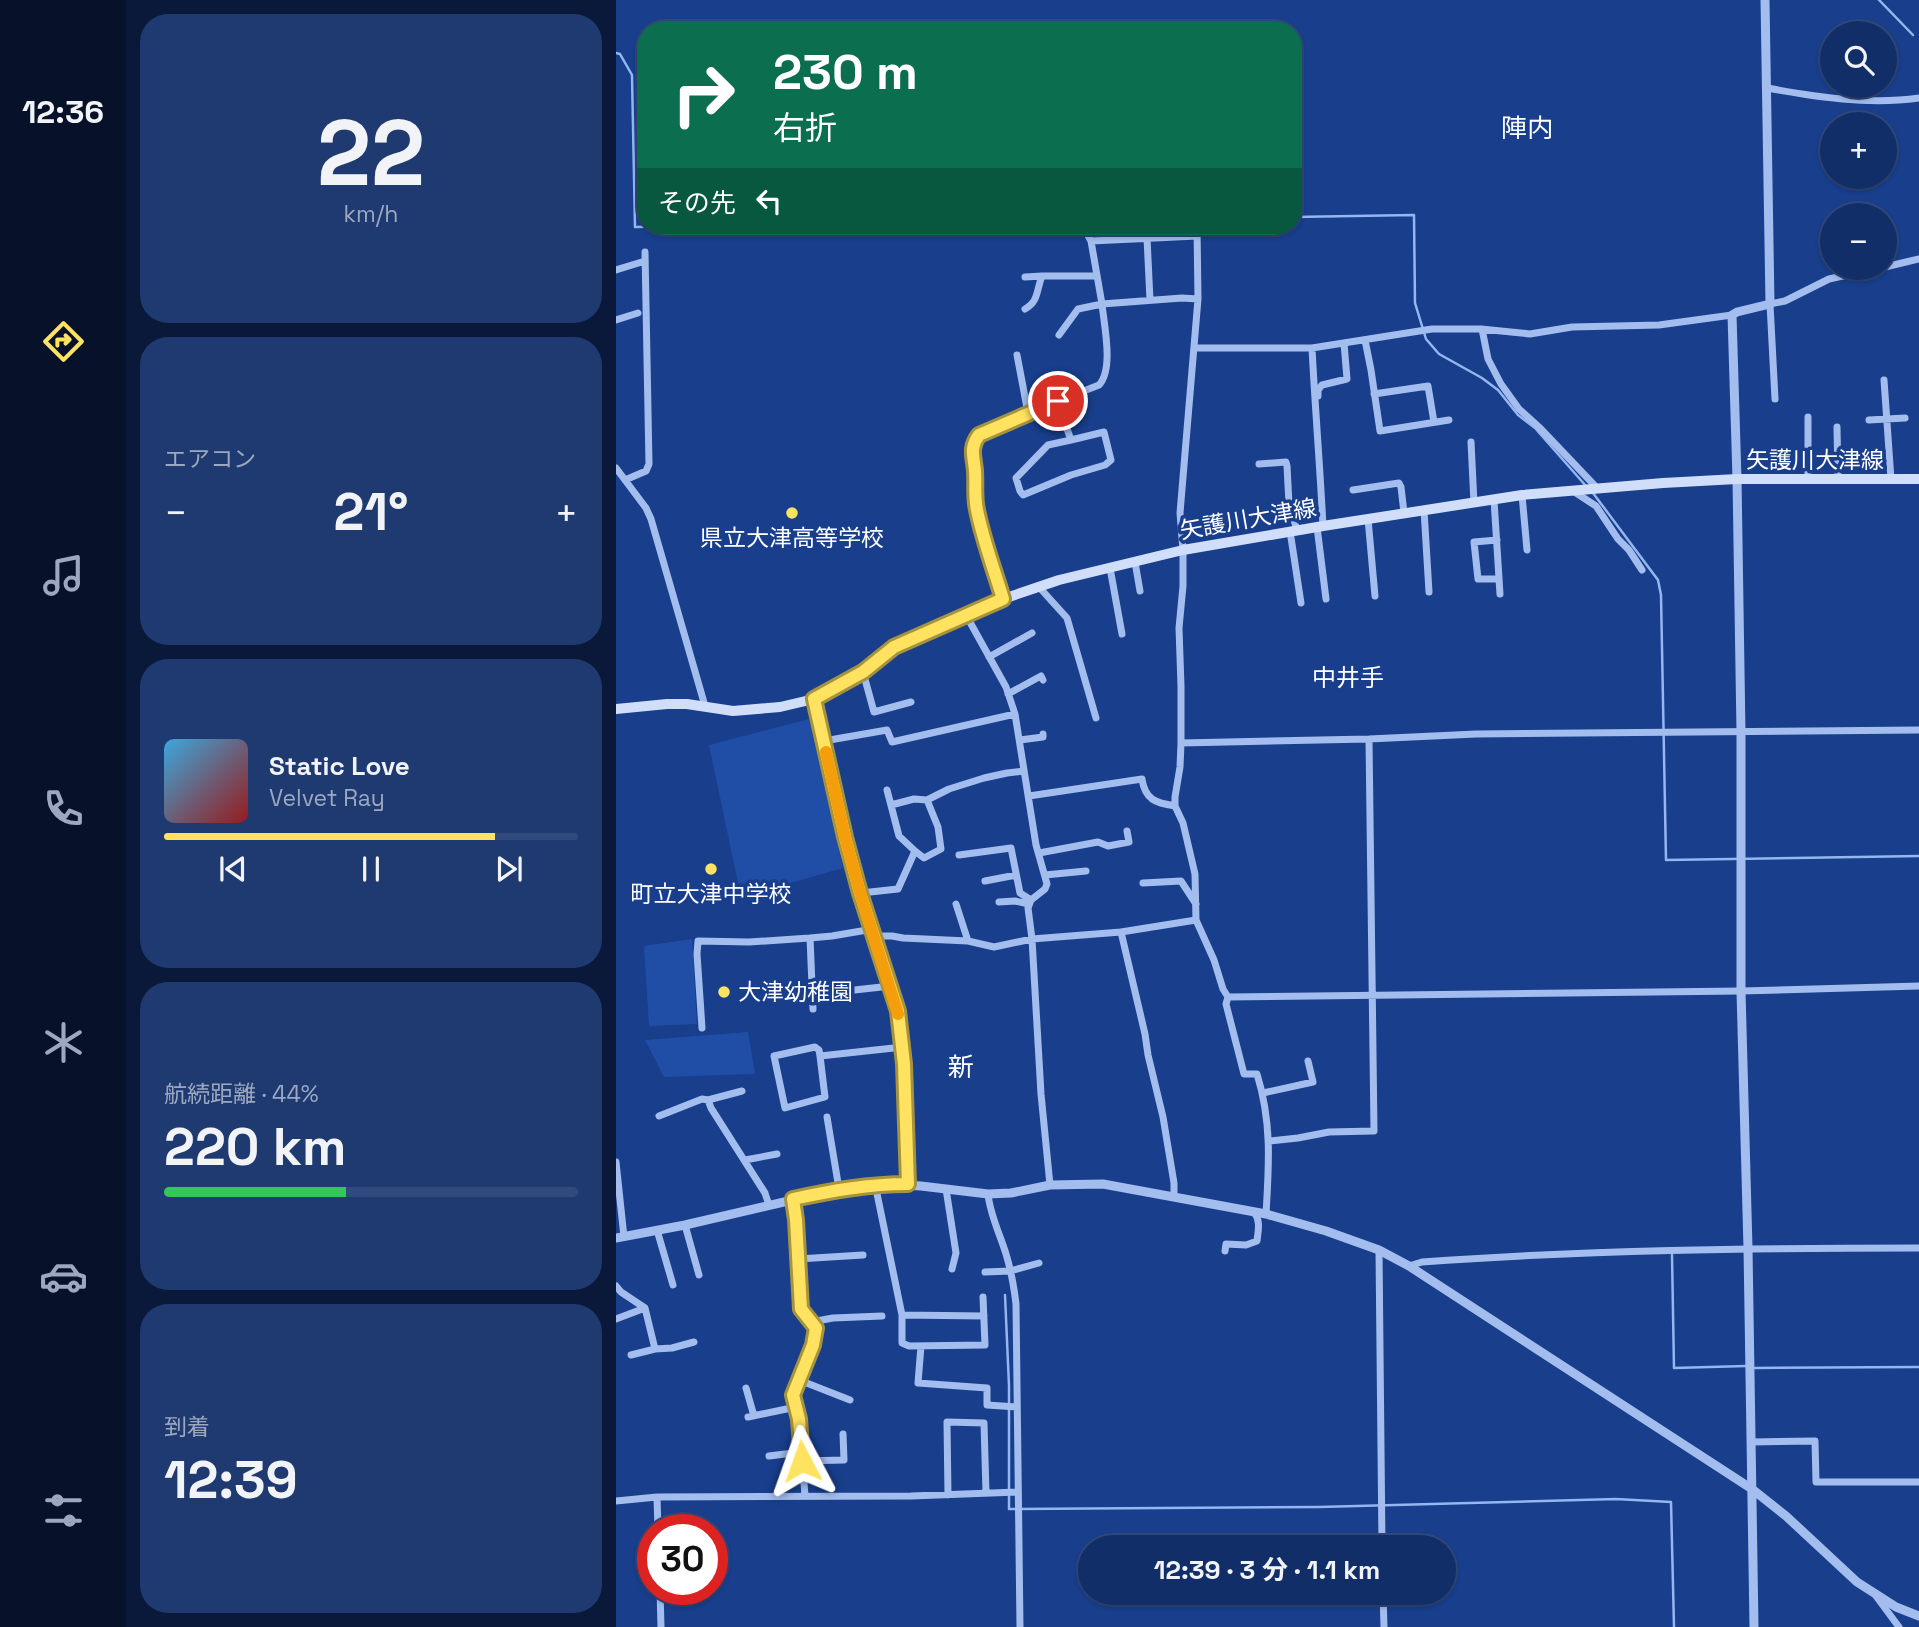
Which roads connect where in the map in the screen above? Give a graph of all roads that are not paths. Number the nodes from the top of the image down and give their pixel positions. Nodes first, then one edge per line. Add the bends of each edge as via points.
1 (1765, 0) edge
2 (1767, 88) junction
3 (1919, 98) edge
4 (1088, 235) edge
5 (1198, 236) joint
6 (1147, 238) junction
7 (1091, 241) junction
8 (645, 252) dead end
9 (1919, 259) edge
10 (645, 261) junction
11 (1897, 264) edge
12 (616, 270) edge
13 (1025, 276) dead end
14 (1042, 276) junction
15 (1097, 276) junction
16 (1827, 280) edge
17 (1198, 299) junction
18 (1150, 300) junction
19 (1102, 304) junction
20 (1770, 304) junction
21 (1025, 309) dead end
22 (638, 313) dead end
23 (1732, 315) junction
24 (616, 320) edge
25 (1482, 329) junction
26 (1059, 335) dead end
27 (1365, 340) junction
28 (1344, 343) junction
29 (1195, 348) junction
30 (1312, 348) junction
31 (1017, 355) dead end
32 (1884, 380) dead end
33 (1374, 394) junction
34 (1775, 399) dead end
35 (1058, 401) junction
36 (1028, 413) junction
37 (1808, 417) dead end
38 (1887, 418) junction
39 (1905, 418) dead end
40 (1448, 420) dead end
41 (1869, 420) dead end
42 (1434, 422) junction
43 (1318, 425) dead end
44 (1837, 426) dead end
45 (1071, 440) junction
46 (1471, 442) dead end
47 (1259, 464) dead end
48 (616, 468) edge
49 (1808, 478) junction
50 (1737, 479) junction
51 (1838, 479) junction
52 (1891, 479) junction
53 (1919, 479) edge
54 (625, 480) junction
55 (1597, 488) junction
56 (1353, 490) dead end
57 (1573, 491) junction
58 (1522, 495) junction
59 (1494, 500) junction
60 (1474, 503) junction
61 (1424, 510) junction
62 (1404, 513) junction
63 (1368, 519) junction
64 (1320, 526) junction
65 (1293, 531) junction
66 (1497, 540) junction
67 (1183, 550) junction
68 (1527, 550) dead end
69 (1135, 562) junction
70 (1110, 568) junction
71 (1642, 570) dead end
72 (1499, 579) junction
73 (1039, 587) junction
74 (1140, 591) dead end
75 (1429, 592) dead end
76 (1500, 594) dead end
77 (1375, 596) dead end
78 (1003, 599) junction
79 (1326, 599) dead end
80 (1301, 603) dead end
81 (965, 614) junction
82 (1032, 633) dead end
83 (1122, 634) dead end
84 (989, 657) junction
85 (863, 672) junction
86 (1043, 680) dead end
87 (1008, 694) junction
88 (814, 699) junction
89 (911, 702) dead end
90 (705, 706) junction
91 (616, 709) edge
92 (1016, 714) junction
93 (1096, 718) dead end
94 (1919, 730) edge
95 (1741, 733) junction
96 (1043, 734) dead end
97 (1369, 739) junction
98 (1020, 740) junction
99 (824, 741) junction
100 (1181, 743) junction
101 (1024, 771) junction
102 (887, 790) dead end
103 (1029, 796) junction
104 (927, 800) junction
105 (891, 805) junction
106 (1175, 806) junction
107 (1127, 831) dead end
108 (915, 851) junction
109 (1039, 853) junction
110 (959, 855) dead end
111 (1086, 871) dead end
112 (1045, 874) junction
113 (1016, 876) junction
114 (985, 881) dead end
115 (1143, 883) dead end
116 (860, 893) junction
117 (999, 902) dead end
118 (1030, 902) junction
119 (956, 904) dead end
120 (1196, 905) junction
121 (1196, 920) junction
122 (1121, 932) junction
123 (874, 933) junction
124 (810, 938) junction
125 (1032, 939) junction
126 (968, 941) junction
127 (891, 986) junction
128 (1919, 986) edge
129 (845, 991) dead end
130 (1741, 991) junction
131 (1373, 996) junction
132 (1228, 997) junction
133 (813, 1009) dead end
134 (702, 1028) dead end
135 (903, 1047) junction
136 (820, 1055) junction
137 (1308, 1061) dead end
138 (742, 1091) dead end
139 (1263, 1093) junction
140 (708, 1100) junction
141 (659, 1116) dead end
142 (827, 1117) dead end
143 (1269, 1142) junction
144 (777, 1154) dead end
145 (745, 1160) junction
146 (616, 1162) edge
147 (875, 1184) junction
148 (908, 1184) junction
149 (1050, 1185) junction
150 (839, 1189) junction
151 (946, 1189) junction
152 (988, 1194) junction
153 (1174, 1197) junction
154 (793, 1199) junction
155 (769, 1205) junction
156 (1254, 1212) junction
157 (1266, 1214) junction
158 (685, 1225) junction
159 (657, 1230) junction
160 (620, 1237) edge
161 (1748, 1248) junction
162 (1919, 1248) edge
163 (1225, 1251) dead end
164 (1379, 1251) junction
165 (863, 1255) dead end
166 (798, 1258) junction
167 (1039, 1263) dead end
168 (1409, 1266) junction
169 (952, 1269) dead end
170 (1010, 1271) junction
171 (985, 1272) dead end
172 (699, 1275) dead end
173 (673, 1285) dead end
174 (616, 1286) edge
175 (983, 1297) dead end
176 (645, 1308) junction
177 (902, 1315) junction
178 (984, 1316) junction
179 (881, 1317) dead end
180 (616, 1319) edge
181 (811, 1322) junction
182 (694, 1342) dead end
183 (921, 1346) junction
184 (655, 1349) junction
185 (631, 1355) dead end
186 (799, 1380) junction
187 (746, 1388) dead end
188 (850, 1400) dead end
189 (987, 1405) junction
190 (796, 1407) junction
191 (1017, 1407) junction
192 (984, 1423) junction
193 (843, 1434) dead end
194 (1751, 1442) junction
195 (769, 1456) dead end
196 (802, 1456) junction
197 (1919, 1482) edge
198 (1752, 1489) junction
199 (1018, 1492) junction
200 (986, 1493) junction
201 (948, 1495) junction
202 (805, 1496) junction
203 (657, 1497) junction
204 (616, 1501) edge
205 (658, 1514) edge
206 (1382, 1535) edge
207 (1875, 1595) junction
208 (660, 1605) edge
209 (1383, 1605) edge
210 (1919, 1616) edge
211 (661, 1627) edge
212 (1020, 1627) edge
213 (1384, 1627) edge
214 (1754, 1627) edge
215 (1899, 1627) edge

1 - 2 street
2 - 3 street via 1878,102
2 - 20 street
4 - 7 street
5 - 6 street
5 - 17 street
6 - 7 street
6 - 18 street
7 - 15 street
8 - 10 street
9 - 11 street
10 - 12 street
10 - 54 street via 649,464 646,471
13 - 14 street
14 - 15 street
14 - 21 street via 1036,300
15 - 19 street
16 - 20 street
17 - 18 street
17 - 29 street
18 - 19 street
19 - 26 street via 1078,309
19 - 35 street via 1107,360 1104,380
20 - 23 street
20 - 34 street
22 - 24 street
23 - 25 street via 1530,334
23 - 50 street
25 - 27 street via 1432,329
25 - 55 street via 1488,359 1519,410
27 - 28 street
27 - 33 street
28 - 30 street
28 - 43 street via 1347,379 1318,390
29 - 30 street
29 - 67 street via 1180,513
30 - 64 street
31 - 36 street
32 - 38 street
33 - 42 street via 1428,386
33 - 42 street via 1380,431
35 - 36 street
35 - 45 street
36 - 78 street via 979,435 971,452 976,508
37 - 49 street
38 - 39 street
38 - 41 street
38 - 52 street
40 - 42 street
44 - 51 street
45 - 45 street via 1104,432 1111,460 1023,495 1016,478 1048,445
46 - 60 street
47 - 65 street via 1286,462
48 - 54 street
49 - 50 main road, 矢護川大津線
49 - 51 main road, 矢護川大津線
50 - 55 main road, 矢護川大津線
50 - 95 street
51 - 52 main road, 矢護川大津線
52 - 53 main road, 矢護川大津線
54 - 90 street via 651,519
55 - 57 main road, 矢護川大津線
56 - 62 street via 1399,484
57 - 58 main road, 矢護川大津線
57 - 71 street via 1597,506
58 - 59 main road, 矢護川大津線
58 - 68 street
59 - 60 main road, 矢護川大津線
59 - 66 street
60 - 61 main road, 矢護川大津線
61 - 62 main road, 矢護川大津線
61 - 75 street
62 - 63 main road, 矢護川大津線
63 - 64 main road, 矢護川大津線
63 - 77 street
64 - 65 main road, 矢護川大津線
64 - 79 street
65 - 67 main road, 矢護川大津線
65 - 80 street
66 - 72 street
66 - 72 street via 1474,542 1478,579
67 - 69 main road, 矢護川大津線
67 - 100 street
69 - 70 main road, 矢護川大津線
69 - 74 street
70 - 73 main road, 矢護川大津線
70 - 83 street
72 - 76 street
73 - 78 main road, 矢護川大津線
73 - 93 street via 1067,618
78 - 81 main road, 矢護川大津線
81 - 84 street
81 - 85 main road, 矢護川大津線 via 894,647
82 - 84 street
84 - 87 street
85 - 88 main road, 矢護川大津線
85 - 89 street via 874,712
86 - 87 street via 1041,676
87 - 92 street
88 - 90 main road, 矢護川大津線 via 767,709
88 - 99 street
90 - 91 main road, 矢護川大津線
92 - 98 street
92 - 99 street via 892,742 887,730
94 - 95 street
95 - 97 street
95 - 130 street
96 - 98 street
97 - 100 street
97 - 131 street
98 - 101 street
99 - 116 street
100 - 106 street
101 - 103 street
101 - 104 street via 984,778
102 - 105 street
103 - 106 street via 1142,779 1152,800
103 - 109 street
104 - 105 street
104 - 108 street via 941,849 924,858
105 - 108 street via 899,836
106 - 120 street via 1195,874
107 - 109 street via 1129,842 1108,846 1098,842
108 - 116 street via 898,889
109 - 112 street
110 - 113 street via 1011,848
111 - 112 street
112 - 118 street via 1045,889
113 - 114 street
113 - 118 street via 1020,894
115 - 120 street via 1181,881
116 - 123 street
117 - 118 street
118 - 125 street
119 - 126 street
120 - 121 street
121 - 122 street
121 - 132 street
122 - 125 street
122 - 153 street via 1160,1105
123 - 124 street
123 - 126 street
123 - 127 street
124 - 133 street
124 - 134 street via 698,941
125 - 126 street via 994,947
125 - 149 street
127 - 129 street
127 - 135 street
128 - 130 street
130 - 131 street
130 - 161 street
131 - 132 street
131 - 143 street via 1374,1131 1329,1132
132 - 139 street via 1244,1074 1257,1074
135 - 136 street
135 - 148 street
136 - 136 street via 815,1047 774,1056 785,1108 825,1097
137 - 139 street via 1313,1082
138 - 140 street
139 - 143 street
140 - 141 street
140 - 145 street
142 - 150 street
143 - 157 street
144 - 145 street
145 - 155 street
146 - 160 street
147 - 148 street
147 - 150 street
147 - 177 street
148 - 151 street
149 - 152 street
149 - 153 street via 1103,1184
150 - 154 street
151 - 152 street
151 - 169 street via 956,1253
152 - 170 street
153 - 156 street
154 - 155 street
154 - 166 street
155 - 158 street
156 - 157 street
156 - 163 street via 1259,1224 1257,1241 1226,1244
157 - 164 street
158 - 159 street
158 - 172 street
159 - 160 street
159 - 173 street
161 - 162 street
161 - 168 street via 1518,1255
161 - 194 street
164 - 168 street
164 - 206 street
165 - 166 street
166 - 181 street via 801,1309
167 - 170 street
168 - 198 street
170 - 171 street
170 - 191 street via 1016,1304
174 - 176 street
175 - 178 street
176 - 180 street
176 - 184 street
177 - 178 street
177 - 183 street via 902,1343
178 - 183 street via 985,1345
179 - 181 street
181 - 186 street via 816,1328 813,1345
182 - 184 street
183 - 189 street via 918,1383 987,1388
184 - 185 street
186 - 188 street
186 - 190 street via 793,1395
187 - 190 street via 751,1416
189 - 191 street
189 - 192 street
190 - 196 street
191 - 199 street
192 - 200 street
192 - 201 street via 947,1422
193 - 196 street via 844,1460
194 - 197 street via 1815,1441 1816,1482
194 - 198 street
195 - 196 street
196 - 202 street
198 - 207 street
198 - 214 street
199 - 200 street
199 - 212 street
200 - 201 street
201 - 202 street
202 - 203 street
203 - 204 street
203 - 205 street
207 - 210 street
207 - 215 street
208 - 211 street
209 - 213 street

